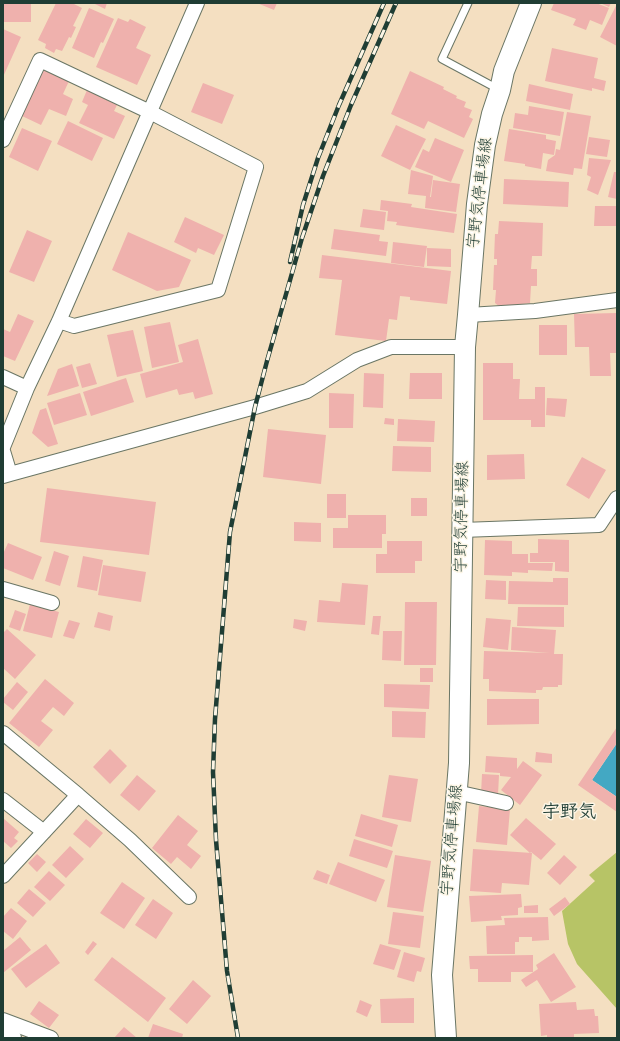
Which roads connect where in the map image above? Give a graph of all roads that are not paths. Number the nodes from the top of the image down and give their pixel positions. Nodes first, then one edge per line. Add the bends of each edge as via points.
1 (198, 3) edge
2 (468, 3) edge
3 (531, 3) edge
4 (500, 90) junction
5 (150, 112) junction
6 (3, 140) edge
7 (617, 300) edge
8 (468, 315) junction
9 (59, 321) junction
10 (465, 347) junction
11 (3, 377) edge
12 (27, 388) junction
13 (3, 447) edge
14 (3, 451) edge
15 (6, 475) edge
16 (617, 498) edge
17 (462, 530) junction
18 (3, 589) edge
19 (52, 603) dead end
20 (3, 733) edge
21 (456, 792) junction
22 (78, 795) junction
23 (3, 800) edge
24 (506, 803) dead end
25 (44, 832) junction
26 (3, 876) edge
27 (189, 897) dead end
28 (3, 1020) edge
29 (3, 1026) edge
30 (11, 1038) edge
31 (51, 1038) edge
32 (446, 1038) edge

1 - 5 street
2 - 4 lane via 442,59
3 - 4 main road, 宇野気停車場線 via 504,71
4 - 8 main road, 宇野気停車場線 via 485,145 477,204
5 - 6 street via 40,60
5 - 9 street
5 - 9 street via 256,167 218,290 74,326
7 - 8 street via 535,311
8 - 10 main road, 宇野気停車場線
9 - 12 street
10 - 15 street via 391,347 357,360 307,391 255,408
10 - 17 main road, 宇野気停車場線
11 - 12 street
12 - 13 street
14 - 15 street
16 - 17 street via 599,525
17 - 21 main road, 宇野気停車場線 via 459,763
18 - 19 street
20 - 22 street
21 - 24 street
21 - 32 main road, 宇野気停車場線 via 442,976
22 - 25 street
22 - 27 street via 130,840
23 - 25 street
25 - 26 street
28 - 31 street
29 - 30 main road

